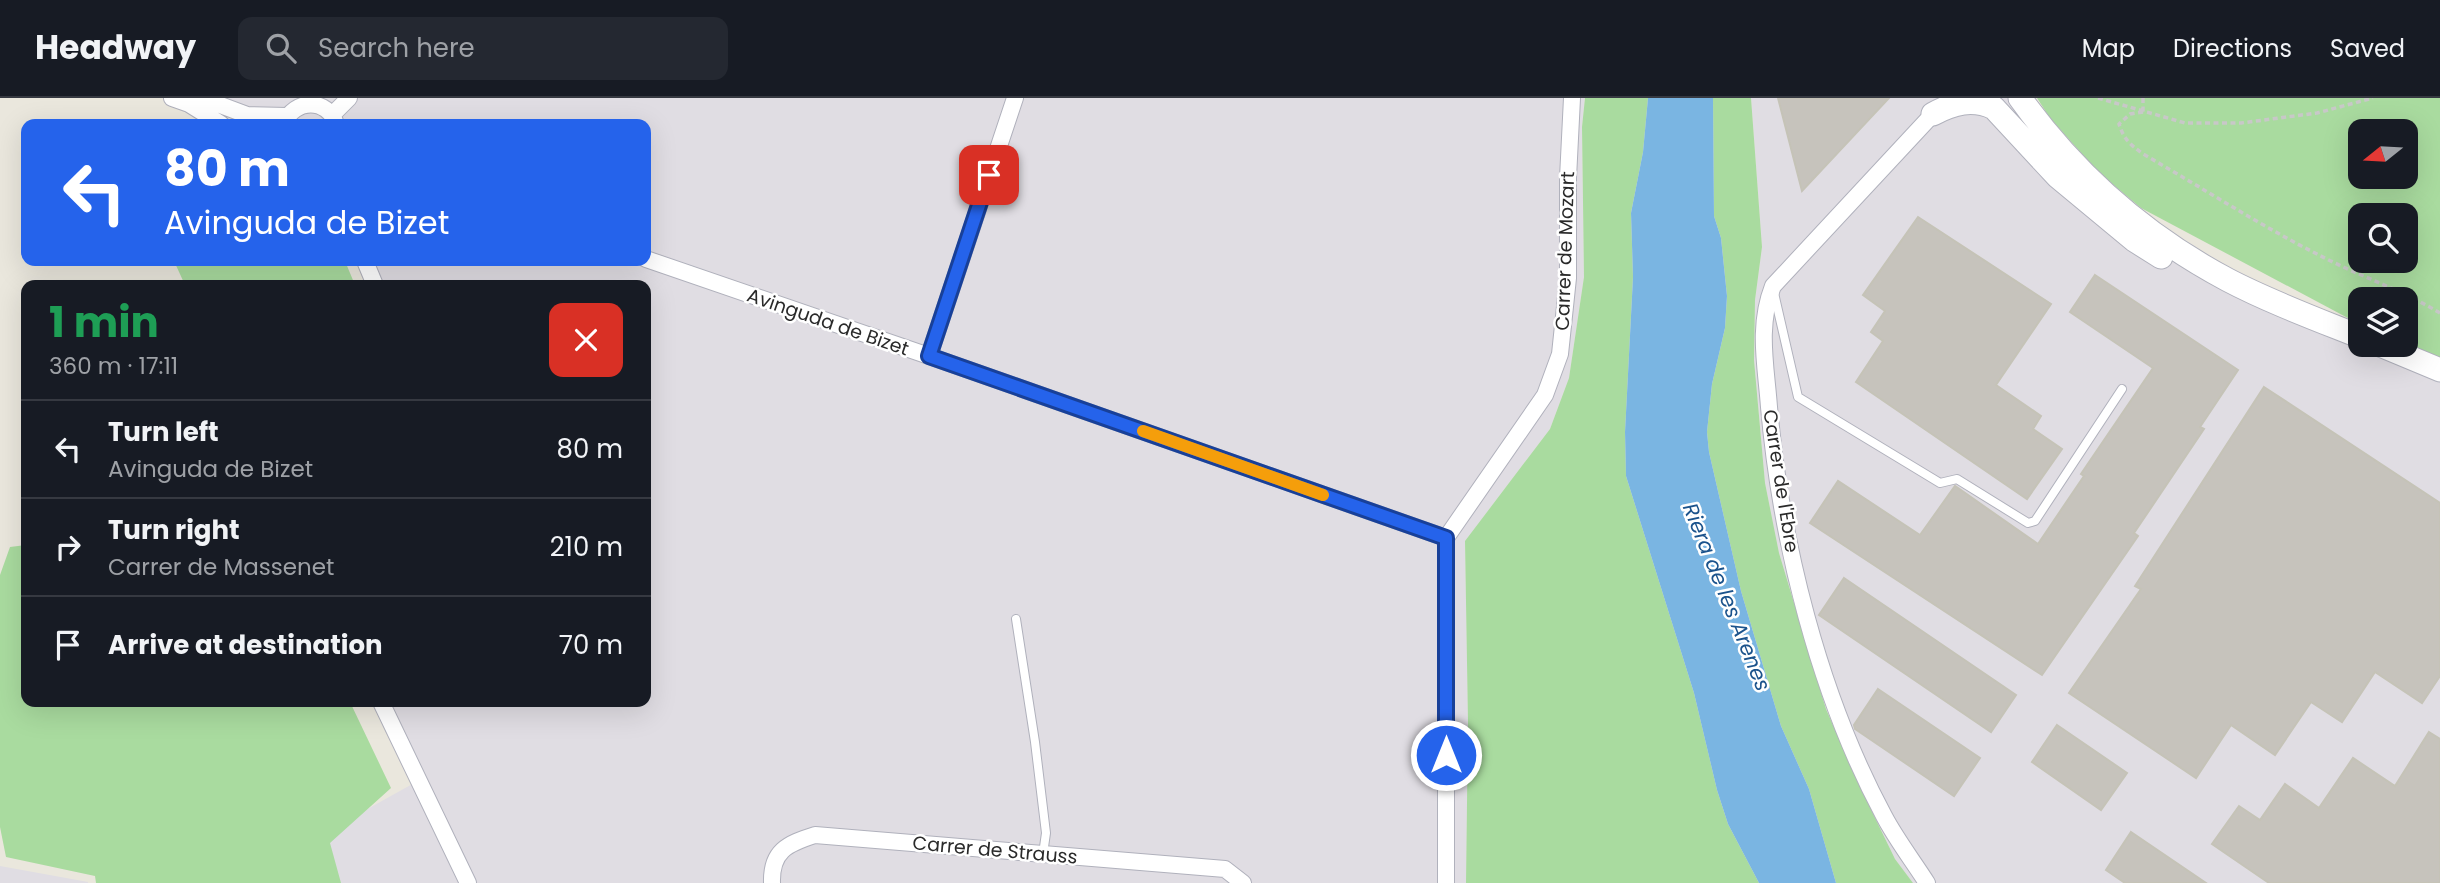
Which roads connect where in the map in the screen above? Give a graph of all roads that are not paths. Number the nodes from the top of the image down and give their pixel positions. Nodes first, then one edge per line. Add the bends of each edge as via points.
1 (172, 98) edge
2 (349, 98) edge
3 (1015, 98) edge
4 (1572, 98) edge
5 (2020, 98) edge
6 (310, 100) edge
7 (189, 104) junction
8 (1937, 106) edge
9 (213, 119) edge
10 (277, 119) edge
11 (286, 119) edge
12 (334, 119) edge
13 (651, 261) edge
14 (1773, 286) junction
15 (2256, 293) junction
16 (2348, 332) edge
17 (929, 356) junction
18 (2409, 357) edge
19 (2440, 370) edge
20 (2122, 389) dead end
21 (1446, 538) junction
22 (1016, 619) dead end
23 (383, 707) edge
24 (1043, 854) junction
25 (468, 883) edge
26 (772, 883) edge
27 (1243, 883) edge
28 (1446, 883) edge
29 (1927, 883) edge

1 - 7 street
2 - 12 street
3 - 17 street
4 - 21 street, Carrer de Mozart via 1568,278 1560,354 1545,395
5 - 15 main road via 2064,153 2148,230 2192,260
6 - 11 street via 292,109
6 - 12 street
7 - 9 street
7 - 10 street via 207,100 247,115
8 - 14 street, Carrer de l'Ebre
8 - 15 main road via 1983,102 1994,108 2058,177 2134,240 2195,276
13 - 17 street, Avinguda de Bizet
14 - 20 lane via 1798,397 1940,483 1957,479 2028,523 2035,521
14 - 29 street, Carrer de l'Ebre via 1763,333 1773,456 1791,551 1830,695 1852,750 1885,817
15 - 16 main road
17 - 21 street, Avinguda de Bizet
18 - 19 main road
21 - 28 street
22 - 24 lane via 1046,833
23 - 25 street
24 - 26 street, Carrer de Strauss via 815,835 779,852
24 - 27 street, Carrer de Strauss via 1225,869

